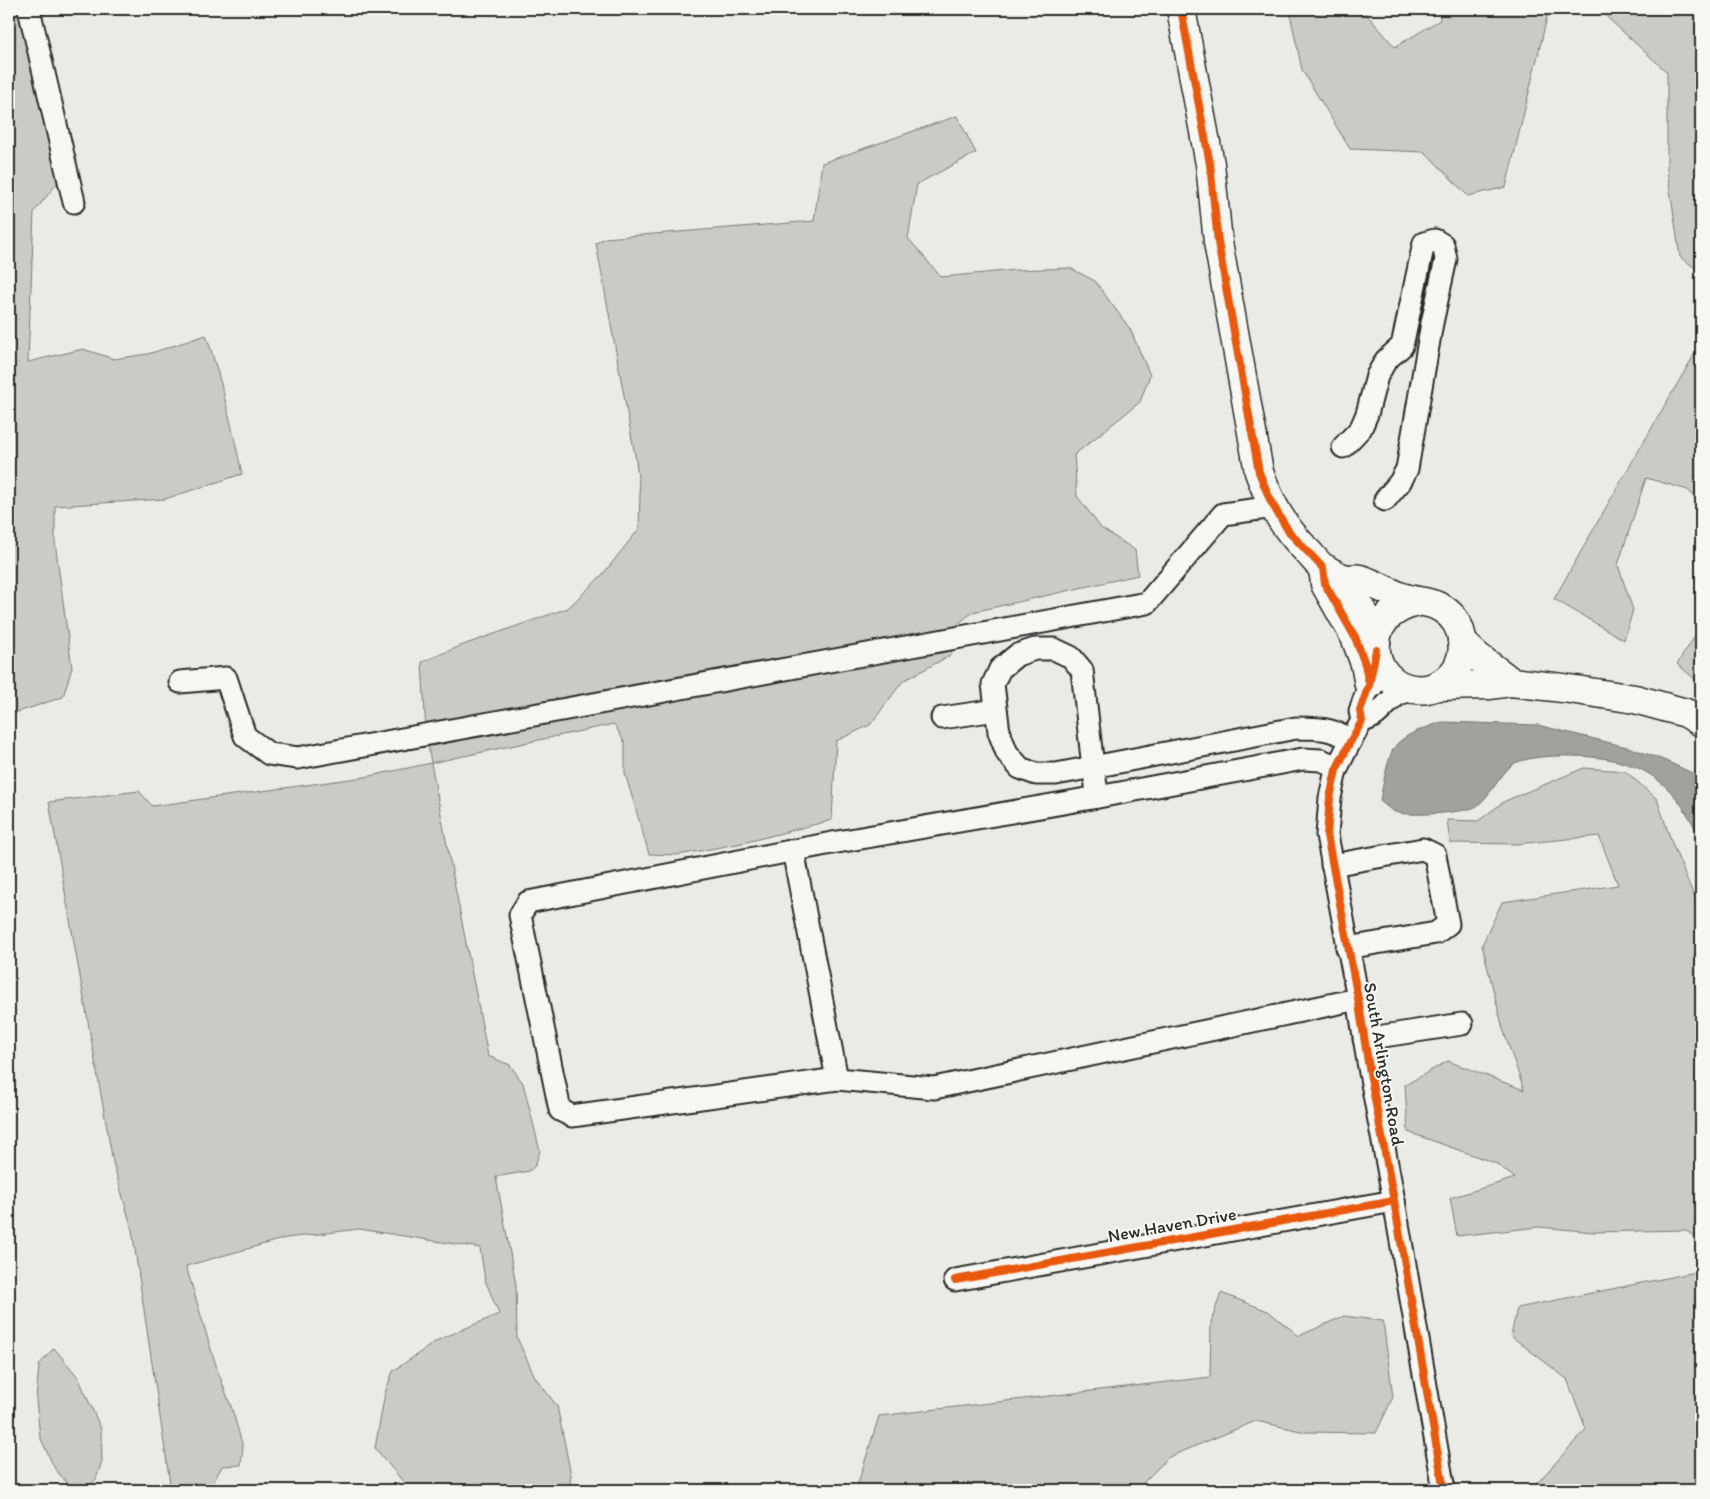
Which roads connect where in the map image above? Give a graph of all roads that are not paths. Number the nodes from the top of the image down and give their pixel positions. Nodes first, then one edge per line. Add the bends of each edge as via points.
1 (28, 9) edge
2 (1181, 9) edge
3 (74, 202) dead end
4 (1343, 447) dead end
5 (1385, 500) dead end
6 (1274, 507) junction
7 (1335, 574) junction
8 (1419, 602) junction
9 (1462, 641) junction
10 (1376, 646) junction
11 (180, 682) dead end
12 (1510, 682) junction
13 (1369, 685) junction
14 (1425, 688) junction
15 (996, 710) junction
16 (1694, 717) edge
17 (942, 718) dead end
18 (1362, 721) junction
19 (1351, 740) junction
20 (1092, 767) junction
21 (1338, 767) junction
22 (1098, 797) junction
23 (794, 850) junction
24 (1332, 865) junction
25 (1347, 948) junction
26 (1358, 999) junction
27 (1462, 1024) dead end
28 (1364, 1039) junction
29 (837, 1079) junction
30 (1394, 1201) junction
31 (955, 1280) dead end
32 (1444, 1490) edge

1 - 3 street
2 - 6 main road via 1210,164 1220,252 1260,472
4 - 5 street via 1361,428 1377,376 1386,360 1402,346 1424,243 1435,240 1443,245 1446,259 1413,438 1407,469
6 - 7 main road via 1289,532
6 - 11 street via 1223,514 1147,603 298,758 269,754 245,736 226,678
7 - 8 main road via 1358,579
7 - 10 main road via 1349,587 1372,628
7 - 13 main road via 1326,584 1355,637
8 - 9 main road via 1446,611 1462,634
8 - 10 main road via 1393,611 1383,621
9 - 12 main road via 1477,658
9 - 14 main road via 1460,661 1453,673 1443,683
10 - 13 street, South Arlington Road
10 - 14 main road via 1379,664 1388,676 1400,685
12 - 14 main road
12 - 16 main road via 1635,699
13 - 18 street, South Arlington Road via 1360,710
14 - 18 street, South Arlington Road via 1403,691 1372,719
15 - 17 street
15 - 20 street via 999,732 1007,753 1020,768 1036,774 1056,774
15 - 20 street via 993,684 1000,669 1017,655 1035,649 1054,649 1072,657 1082,670
18 - 19 street, South Arlington Road
19 - 20 street via 1321,728 1296,728
19 - 21 street, South Arlington Road
20 - 22 street
21 - 22 street via 1322,760 1303,759
21 - 24 street, South Arlington Road via 1330,798 1328,835
22 - 23 street
23 - 29 street
23 - 29 street via 528,902 520,915 560,1110 572,1116
24 - 25 street, South Arlington Road
24 - 25 street via 1423,849 1435,855 1448,924 1436,933
25 - 26 street, South Arlington Road
26 - 28 street, South Arlington Road
26 - 29 street via 934,1088
27 - 28 street
28 - 30 street, South Arlington Road
30 - 31 street, New Haven Drive
30 - 32 street, South Arlington Road

